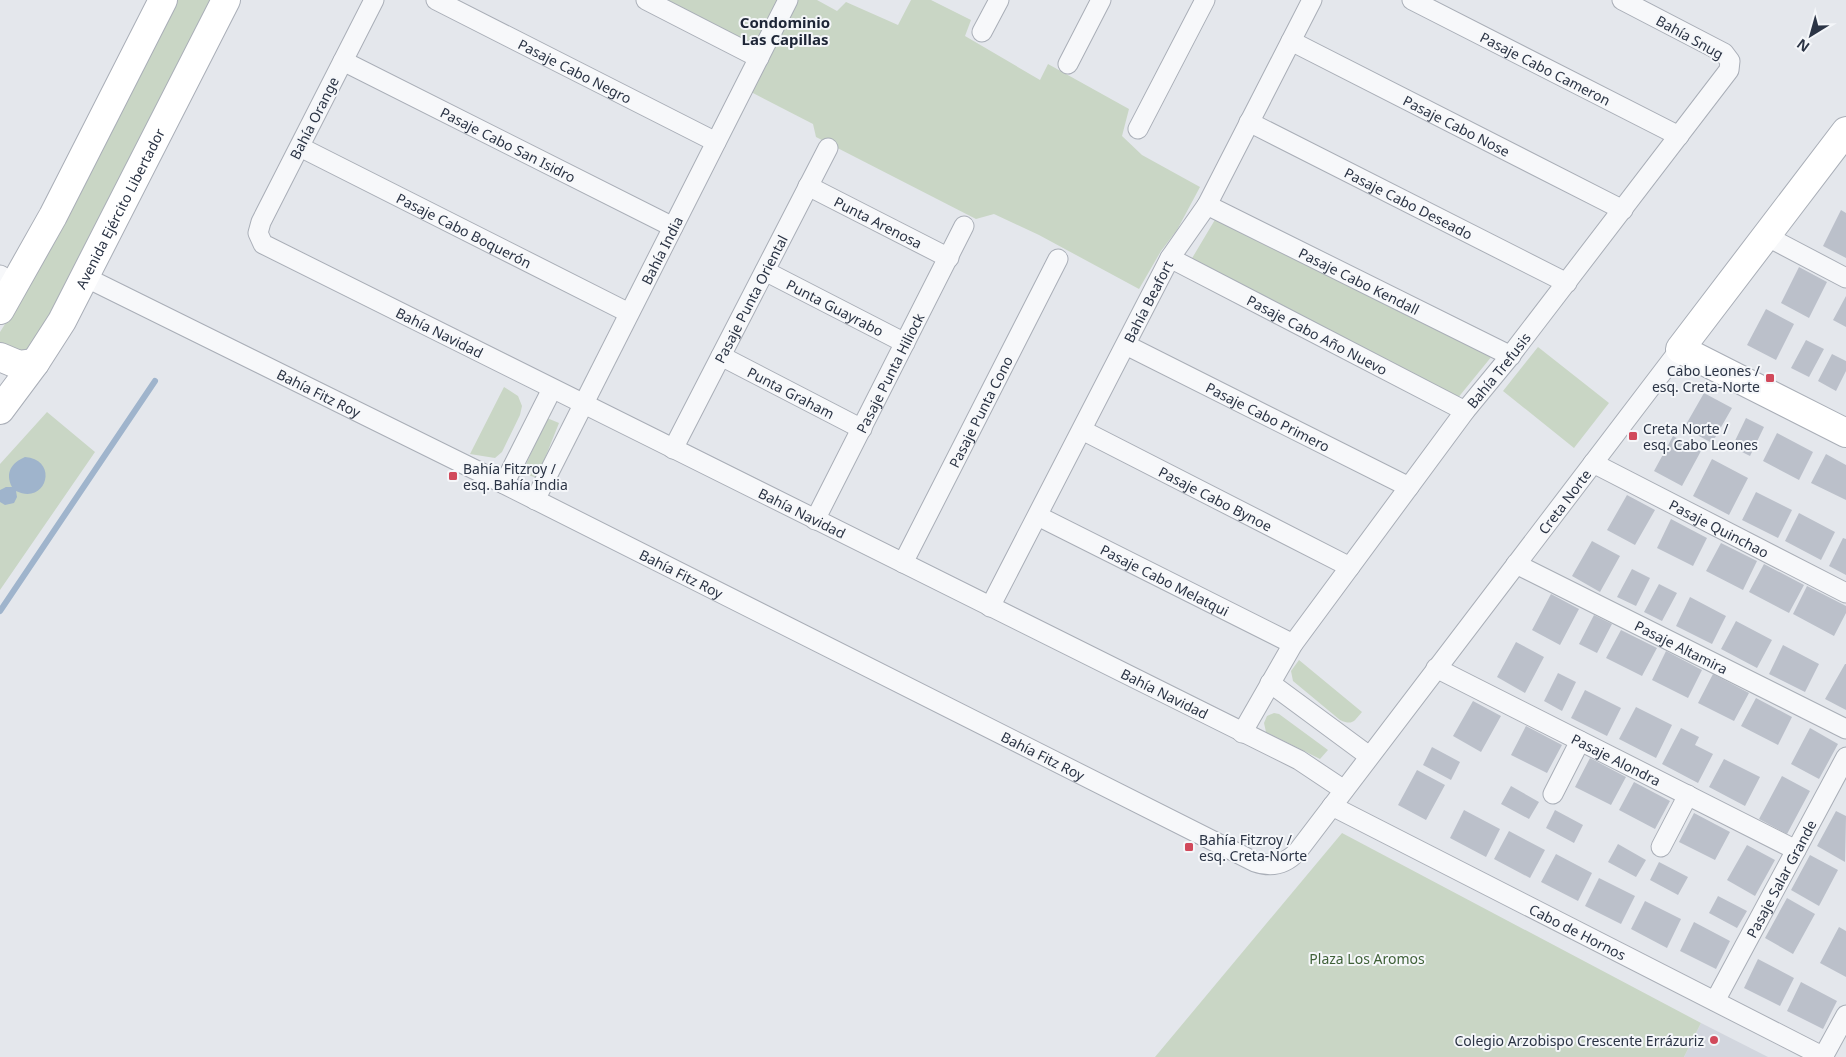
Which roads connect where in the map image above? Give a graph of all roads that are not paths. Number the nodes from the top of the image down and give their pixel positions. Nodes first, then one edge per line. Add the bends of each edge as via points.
1 (163, 0) edge
2 (226, 0) edge
3 (374, 0) edge
4 (436, 0) edge
5 (646, 0) edge
6 (788, 0) edge
7 (998, 0) edge
8 (1100, 0) edge
9 (1205, 0) edge
10 (1312, 0) edge
11 (1412, 0) edge
12 (1622, 0) edge
13 (982, 32) dead end
14 (1291, 41) junction
15 (759, 58) junction
16 (343, 61) junction
17 (1730, 61) joint
18 (1068, 64) dead end
19 (1249, 122) junction
20 (1138, 129) dead end
21 (1679, 136) junction
22 (1845, 136) edge
23 (716, 142) junction
24 (300, 147) junction
25 (828, 148) dead end
26 (808, 186) junction
27 (1207, 205) junction
28 (1623, 210) junction
29 (964, 226) dead end
30 (673, 227) junction
31 (1766, 236) junction
32 (259, 238) joint
33 (948, 258) junction
34 (1170, 258) junction
35 (1058, 259) dead end
36 (765, 271) junction
37 (85, 277) junction
38 (1846, 278) edge
39 (8, 280) edge
40 (1567, 283) junction
41 (0, 310) edge
42 (629, 313) junction
43 (905, 343) junction
44 (1126, 345) junction
45 (1680, 348) junction
46 (721, 356) junction
47 (1511, 356) junction
48 (0, 357) edge
49 (35, 363) junction
50 (552, 388) junction
51 (583, 404) junction
52 (0, 410) edge
53 (1465, 411) junction
54 (862, 429) junction
55 (1082, 430) junction
56 (1846, 433) edge
57 (673, 449) junction
58 (1593, 463) junction
59 (504, 484) junction
60 (1409, 487) junction
61 (535, 500) junction
62 (1038, 516) junction
63 (815, 520) junction
64 (902, 564) junction
65 (1516, 564) junction
66 (1350, 567) junction
67 (1846, 593) edge
68 (990, 607) junction
69 (1293, 644) junction
70 (1436, 668) junction
71 (1270, 682) junction
72 (1846, 730) edge
73 (1242, 733) junction
74 (1580, 741) junction
75 (1370, 756) junction
76 (1846, 757) edge
77 (1344, 790) junction
78 (1553, 794) dead end
79 (1688, 795) junction
80 (1332, 806) junction
81 (1661, 847) dead end
82 (1796, 850) junction
83 (1278, 864) joint
84 (1714, 1001) junction
85 (1846, 1015) edge
86 (1824, 1057) edge

1 - 39 main road via 53,216
2 - 37 main road, Avenida Ejército Libertador
3 - 16 street, Bahía Orange
4 - 23 street, Pasaje Cabo Negro
5 - 15 street
6 - 15 street, Bahía India
7 - 13 street
8 - 18 street
9 - 20 street
10 - 14 street, Bahía Beafort
11 - 21 street, Pasaje Cabo Cameron
12 - 17 street, Bahía Snug via 1724,53
14 - 19 street, Bahía Beafort
14 - 28 street, Pasaje Cabo Nose
15 - 23 street, Bahía India
16 - 24 street, Bahía Orange
16 - 30 street, Pasaje Cabo San Isidro
17 - 21 street, Bahía Trefusis via 1727,73
19 - 27 street, Bahía Beafort
19 - 40 street, Pasaje Cabo Deseado
21 - 28 street, Bahía Trefusis
22 - 31 main road, Creta Norte
23 - 30 street, Bahía India
24 - 32 street, Bahía Orange via 259,227
24 - 42 street, Pasaje Cabo Boquerón
25 - 26 street, Pasaje Punta Oriental
26 - 33 street, Punta Arenosa
26 - 36 street, Pasaje Punta Oriental
27 - 34 street, Bahía Beafort
27 - 47 street, Pasaje Cabo Kendall
28 - 40 street, Bahía Trefusis
29 - 33 street, Pasaje Punta Hiliock
30 - 42 street, Bahía India
31 - 38 street
31 - 45 main road, Creta Norte
32 - 50 street, Bahía Navidad via 269,248
33 - 43 street, Pasaje Punta Hiliock
34 - 44 street, Bahía Beafort
34 - 53 street, Pasaje Cabo Año Nuevo
35 - 64 street, Pasaje Punta Cono
36 - 43 street, Punta Guayrabo
36 - 46 street, Pasaje Punta Oriental
37 - 49 main road, Avenida Ejército Libertador
37 - 59 street, Bahía Fitz Roy
39 - 41 main road
40 - 47 street, Bahía Trefusis
42 - 51 street, Bahía India
43 - 54 street, Pasaje Punta Hiliock
44 - 55 street, Bahía Beafort
44 - 60 street, Pasaje Cabo Primero
45 - 56 main road
45 - 58 street, Creta Norte
46 - 54 street, Punta Graham
46 - 57 street, Pasaje Punta Oriental
47 - 53 street, Bahía Trefusis
48 - 49 main road via 19,365
49 - 52 main road, Avenida Ejército Libertador
50 - 51 street, Bahía Navidad
50 - 59 street
51 - 57 street, Bahía Navidad
51 - 61 street, Bahía India
53 - 60 street, Bahía Trefusis
54 - 63 street, Pasaje Punta Hiliock
55 - 62 street, Bahía Beafort
55 - 66 street, Pasaje Cabo Bynoe
57 - 63 street, Bahía Navidad
58 - 65 street, Creta Norte
58 - 67 street, Pasaje Quinchao
59 - 61 street, Bahía Fitz Roy
60 - 66 street, Bahía Trefusis
61 - 83 street, Bahía Fitz Roy via 1255,862
62 - 68 street, Bahía Beafort
62 - 69 street, Pasaje Cabo Melatqui
63 - 64 street, Bahía Navidad
64 - 68 street, Bahía Navidad
65 - 70 street, Creta Norte
65 - 72 street, Pasaje Altamira
66 - 69 street, Bahía Trefusis
68 - 73 street, Bahía Navidad
69 - 71 street, Bahía Trefusis
70 - 74 street, Pasaje Alondra
70 - 75 street, Creta Norte
71 - 73 street, Bahía Trefusis
71 - 75 street
73 - 77 street, Bahía Navidad via 1299,760
74 - 78 street
74 - 79 street, Pasaje Alondra
75 - 77 street, Creta Norte
76 - 82 street, Pasaje Salar Grande
77 - 80 street, Creta Norte
79 - 81 street
79 - 82 street, Pasaje Alondra
80 - 83 street, Creta Norte via 1292,857
80 - 84 street, Cabo de Hornos
82 - 84 street, Pasaje Salar Grande
84 - 86 street, Cabo de Hornos
85 - 86 street

